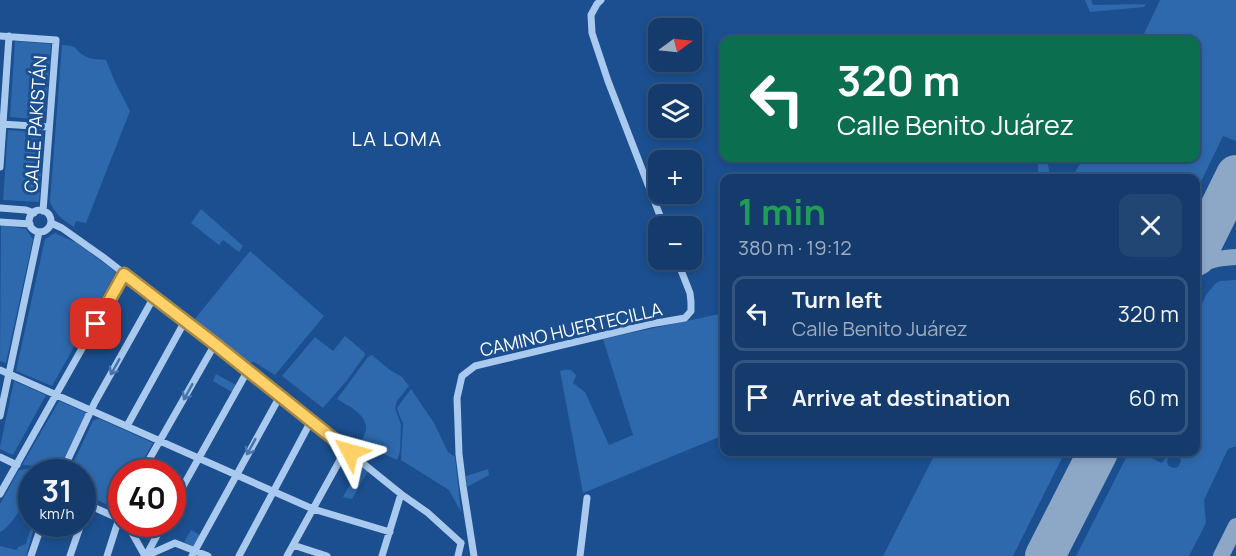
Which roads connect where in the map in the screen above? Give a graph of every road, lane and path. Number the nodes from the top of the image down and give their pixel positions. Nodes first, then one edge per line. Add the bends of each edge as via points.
1 (601, 0) edge
2 (0, 36) edge
3 (9, 36) junction
4 (1, 124) edge
5 (49, 127) junction
6 (0, 167) edge
7 (0, 208) edge
8 (43, 211) junction
9 (34, 213) junction
10 (660, 216) edge
11 (0, 222) edge
12 (51, 223) junction
13 (30, 224) junction
14 (39, 232) junction
15 (681, 270) edge
16 (124, 274) junction
17 (154, 297) junction
18 (185, 321) junction
19 (215, 344) junction
20 (0, 370) edge
21 (248, 370) junction
22 (9, 374) junction
23 (56, 394) junction
24 (280, 396) junction
25 (92, 410) junction
26 (0, 416) edge
27 (311, 421) junction
28 (127, 426) junction
29 (161, 441) junction
30 (346, 449) junction
31 (0, 456) edge
32 (199, 458) junction
33 (68, 459) edge
34 (150, 459) edge
35 (17, 465) junction
36 (236, 475) junction
37 (186, 481) edge
38 (273, 493) junction
39 (0, 494) edge
40 (401, 494) junction
41 (587, 498) dead end
42 (313, 509) junction
43 (390, 532) junction
44 (38, 537) edge
45 (77, 537) edge
46 (114, 537) edge
47 (135, 537) edge
48 (156, 537) edge
49 (472, 542) junction
50 (461, 543) junction
51 (293, 546) junction
52 (194, 553) edge
53 (31, 556) edge
54 (70, 556) edge
55 (107, 556) edge
56 (146, 556) edge
57 (208, 556) edge
58 (239, 556) edge
59 (287, 556) edge
60 (327, 556) edge
61 (382, 556) edge
62 (458, 556) edge
63 (474, 556) edge
64 (579, 556) edge

1 - 10 street via 591,15 592,33
2 - 3 street
3 - 4 street
3 - 5 street, CALLE PAKISTÁN via 56,40
4 - 5 street
4 - 6 street
5 - 8 street, CALLE PAKISTÁN
7 - 9 street
8 - 9 street
8 - 12 street via 50,216
9 - 13 street
11 - 13 street
12 - 14 street via 47,230
12 - 16 street
13 - 14 street
14 - 22 street
15 - 49 street, CAMINO HUERTECILLA via 691,303 685,318 476,366 462,376 457,398 459,454
16 - 17 street
16 - 23 street
17 - 18 street
17 -> 25 street
18 - 19 street
18 - 28 street
19 - 21 street
19 -> 29 street
20 - 22 street
21 - 24 street
21 - 32 street
22 - 23 street
22 - 26 street
23 - 25 street
23 - 35 street
24 - 27 street
24 -> 36 street
25 - 28 street
25 - 33 street
27 - 30 street
27 - 38 street
28 - 29 street
29 - 32 street
29 - 34 street
30 - 40 street
30 - 42 street
31 - 35 street
32 - 36 street
32 - 37 street
35 - 39 street
36 - 38 street
36 - 52 street
38 - 42 street
38 - 58 street
40 - 43 street
40 - 50 street
41 - 64 street
42 - 43 street
42 - 51 street
43 - 61 street
44 - 53 street
45 - 54 street
46 - 55 street
47 - 56 street
48 - 56 street
49 - 50 street
49 - 63 street
50 - 62 street
51 - 59 street
51 - 60 street
52 - 56 street via 175,543
52 - 57 street

